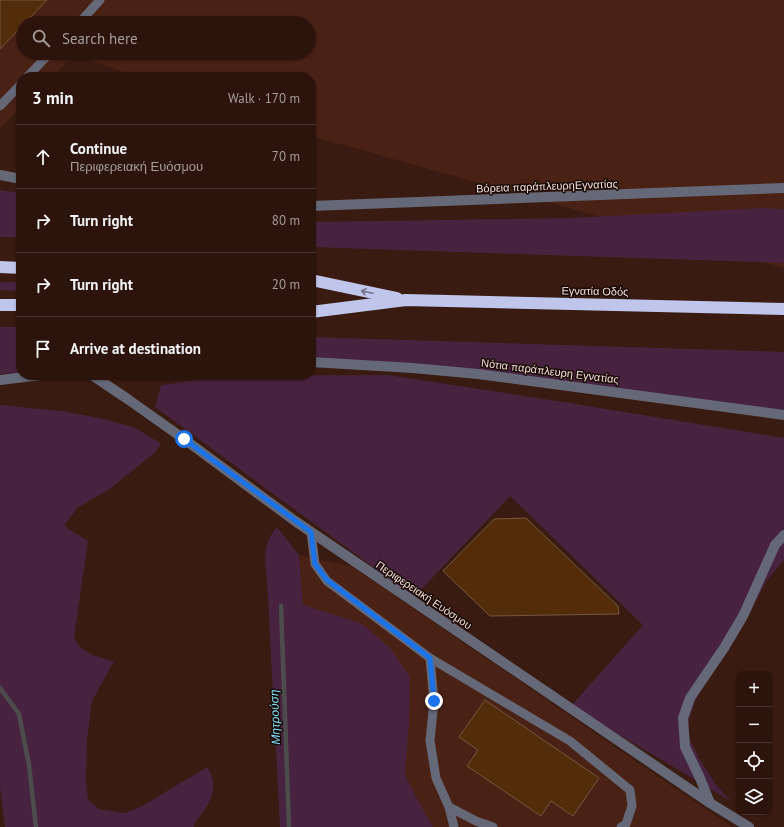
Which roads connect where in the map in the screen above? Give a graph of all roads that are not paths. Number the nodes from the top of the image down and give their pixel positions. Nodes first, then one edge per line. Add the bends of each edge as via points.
1 (100, 0) edge
2 (85, 16) edge
3 (43, 60) edge
4 (32, 72) edge
5 (16, 89) edge
6 (0, 106) edge
7 (0, 175) edge
8 (16, 178) edge
9 (784, 188) edge
10 (316, 206) edge
11 (0, 267) edge
12 (16, 268) edge
13 (316, 281) edge
14 (406, 300) junction
15 (0, 305) edge
16 (16, 305) edge
17 (784, 309) edge
18 (316, 311) edge
19 (316, 362) edge
20 (16, 378) edge
21 (0, 380) edge
22 (99, 380) edge
23 (784, 416) edge
24 (311, 532) junction
25 (784, 535) edge
26 (430, 658) junction
27 (710, 803) junction
28 (449, 807) junction
29 (454, 827) edge
30 (493, 827) edge
31 (621, 827) edge
32 (749, 827) edge

1 - 2 lane
3 - 4 lane
5 - 6 lane
7 - 8 street
9 - 10 street, Βόρεια παράπλευρηΕγνατίας
11 - 12 highway
14 -> 13 highway, Εγνατία Οδός
14 - 17 highway, Εγνατία Οδός
14 - 18 highway, Εγνατία Οδός
15 - 16 highway
19 - 23 street, Νότια παράπλευρη Εγνατίας via 478,374
20 - 21 street
22 - 24 street, Περιφερειακή Ευόσμου
24 - 26 lane via 315,564 327,580
24 - 27 street, Περιφερειακή Ευόσμου
25 - 27 street via 775,545 736,629 690,698 683,718 685,747
26 - 28 lane via 434,701 430,741 436,778
26 - 31 lane via 570,741 630,790 632,806 626,824
27 - 32 street, Περιφερειακή Ευόσμου
28 - 29 lane
28 - 30 lane

